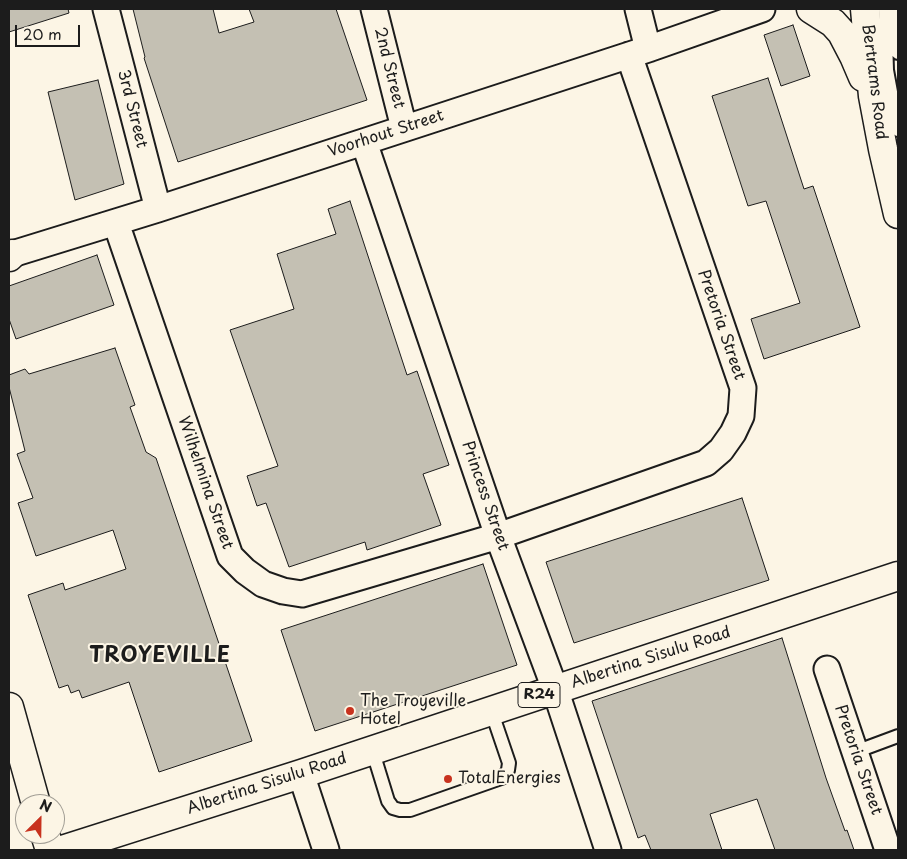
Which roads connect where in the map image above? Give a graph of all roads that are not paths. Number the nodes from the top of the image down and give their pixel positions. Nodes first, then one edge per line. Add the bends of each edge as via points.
1 (106, 9) edge
2 (374, 9) edge
3 (638, 9) edge
4 (762, 9) edge
5 (811, 9) edge
6 (865, 9) edge
7 (885, 9) edge
8 (897, 9) edge
9 (638, 52) junction
10 (898, 53) edge
11 (873, 96) junction
12 (404, 128) junction
13 (898, 130) edge
14 (364, 142) junction
15 (158, 209) junction
16 (898, 214) edge
17 (116, 223) junction
18 (10, 255) edge
19 (498, 536) junction
20 (893, 574) edge
21 (827, 670) dead end
22 (555, 689) junction
23 (9, 707) edge
24 (491, 710) junction
25 (898, 736) edge
26 (372, 749) junction
27 (855, 752) junction
28 (301, 774) junction
29 (33, 794) edge
30 (62, 850) edge
31 (326, 850) edge
32 (608, 850) edge
33 (888, 850) edge

1 - 15 street, 3rd Street
2 - 12 street, 2nd Street
3 - 9 street, Pretoria Street
4 - 9 street, Voorhout Street
5 - 11 main road via 842,33
6 - 11 main road, Bertrams Road
7 - 13 lane via 887,70
8 - 10 lane
9 - 12 street, Voorhout Street
9 - 19 street, Pretoria Street via 743,388 741,416 721,450 706,463
11 - 16 main road, Bertrams Road
12 - 14 street, Voorhout Street
14 - 15 street, Voorhout Street
14 - 19 street, Princess Street
15 - 17 street, Voorhout Street
17 - 18 street, Voorhout Street
17 - 19 street, Wilhelmina Street via 230,556 245,571 263,584 302,594
19 - 22 street, Princess Street
20 - 22 main road, Albertina Sisulu Road / R24
21 - 27 street, Pretoria Street
22 - 24 main road, Albertina Sisulu Road / R24
22 - 32 street, Princess Street
23 - 29 main road
24 - 26 main road, Albertina Sisulu Road / R24
24 - 26 lane via 509,763 504,778 410,810 393,808 388,801
25 - 27 lane
26 - 28 main road, Albertina Sisulu Road / R24
27 - 33 street, Pretoria Street
28 - 30 main road, Albertina Sisulu Road / R24
28 - 31 street

